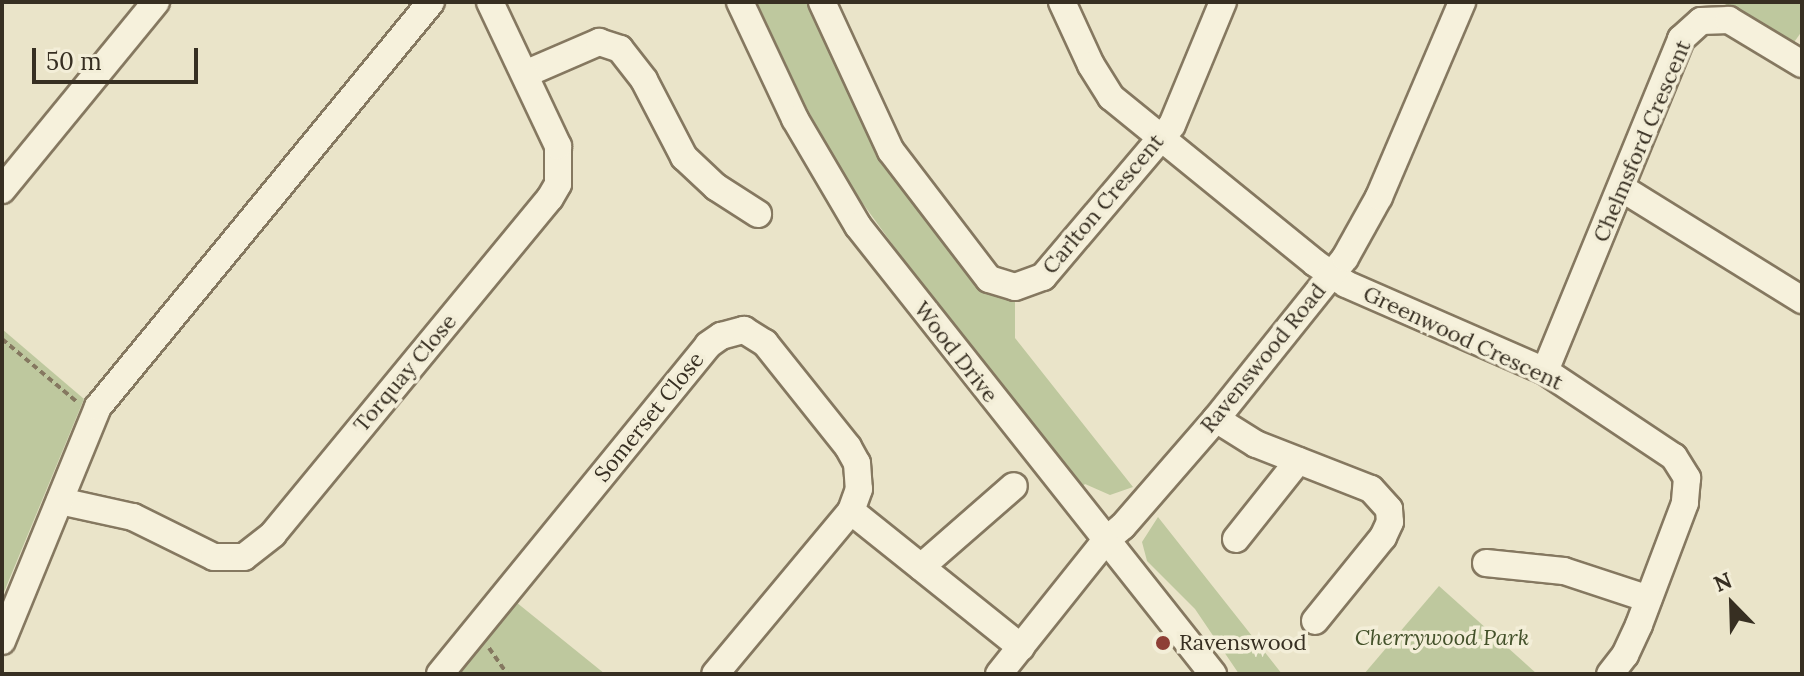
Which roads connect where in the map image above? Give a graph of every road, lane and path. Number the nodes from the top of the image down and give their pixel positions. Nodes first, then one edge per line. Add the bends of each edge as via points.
1 (156, 2) edge
2 (431, 2) edge
3 (490, 2) edge
4 (740, 2) edge
5 (822, 2) edge
6 (1062, 2) edge
7 (1223, 2) edge
8 (1462, 2) edge
9 (1802, 64) edge
10 (525, 74) junction
11 (1159, 138) junction
12 (1623, 189) junction
13 (2, 190) edge
14 (758, 214) dead end
15 (1331, 274) junction
16 (1802, 300) edge
17 (2, 339) edge
18 (1545, 371) junction
19 (95, 417) junction
20 (1216, 419) junction
21 (1298, 461) junction
22 (1014, 486) dead end
23 (60, 501) junction
24 (851, 511) junction
25 (1236, 539) dead end
26 (1105, 541) junction
27 (1486, 563) dead end
28 (921, 567) junction
29 (1649, 599) junction
30 (1315, 621) dead end
31 (2, 641) edge
32 (1021, 647) junction
33 (440, 674) edge
34 (507, 674) edge
35 (532, 674) edge
36 (715, 674) edge
37 (999, 674) edge
38 (1213, 674) edge
39 (1610, 674) edge

1 - 13 street
2 - 19 street
3 - 10 street, Torquay Close
4 - 26 street, Wood Drive via 795,119 858,226
5 - 11 street, Carlton Crescent via 891,151 989,279 1002,285 1015,287 1043,277
6 - 11 street, Greenwood Crescent via 1099,81
7 - 11 street, Carlton Crescent via 1172,125
8 - 15 street, Ravenswood Road via 1368,222
9 - 12 street, Chelmsford Crescent via 1729,20 1701,21 1681,39
10 - 14 street via 589,45 611,44 644,80 684,157 716,187
10 - 23 street, Torquay Close via 558,146 560,174 550,198 255,552 214,557 133,517
11 - 15 street, Greenwood Crescent
12 - 16 street
12 - 18 street, Chelmsford Crescent
15 - 18 street, Greenwood Crescent
15 - 20 street, Ravenswood Road
17 - 19 path
18 - 29 street, Greenwood Crescent via 1674,457 1687,478 1688,490
19 - 23 street
20 - 21 street via 1256,444
20 - 26 street, Ravenswood Road
21 - 25 street
21 - 30 street via 1371,489 1389,509 1383,537
22 - 28 street
23 - 31 street
24 - 28 street
24 - 33 street, Somerset Close via 860,477 848,447 765,343 751,331 730,332 708,345
24 - 36 street, Somerset Close
26 - 32 street, Ravenswood Road
26 - 38 street, Wood Drive
27 - 29 street via 1564,571
28 - 32 street
29 - 39 street via 1625,655
32 - 37 street, Ravenswood Road
34 - 35 path

